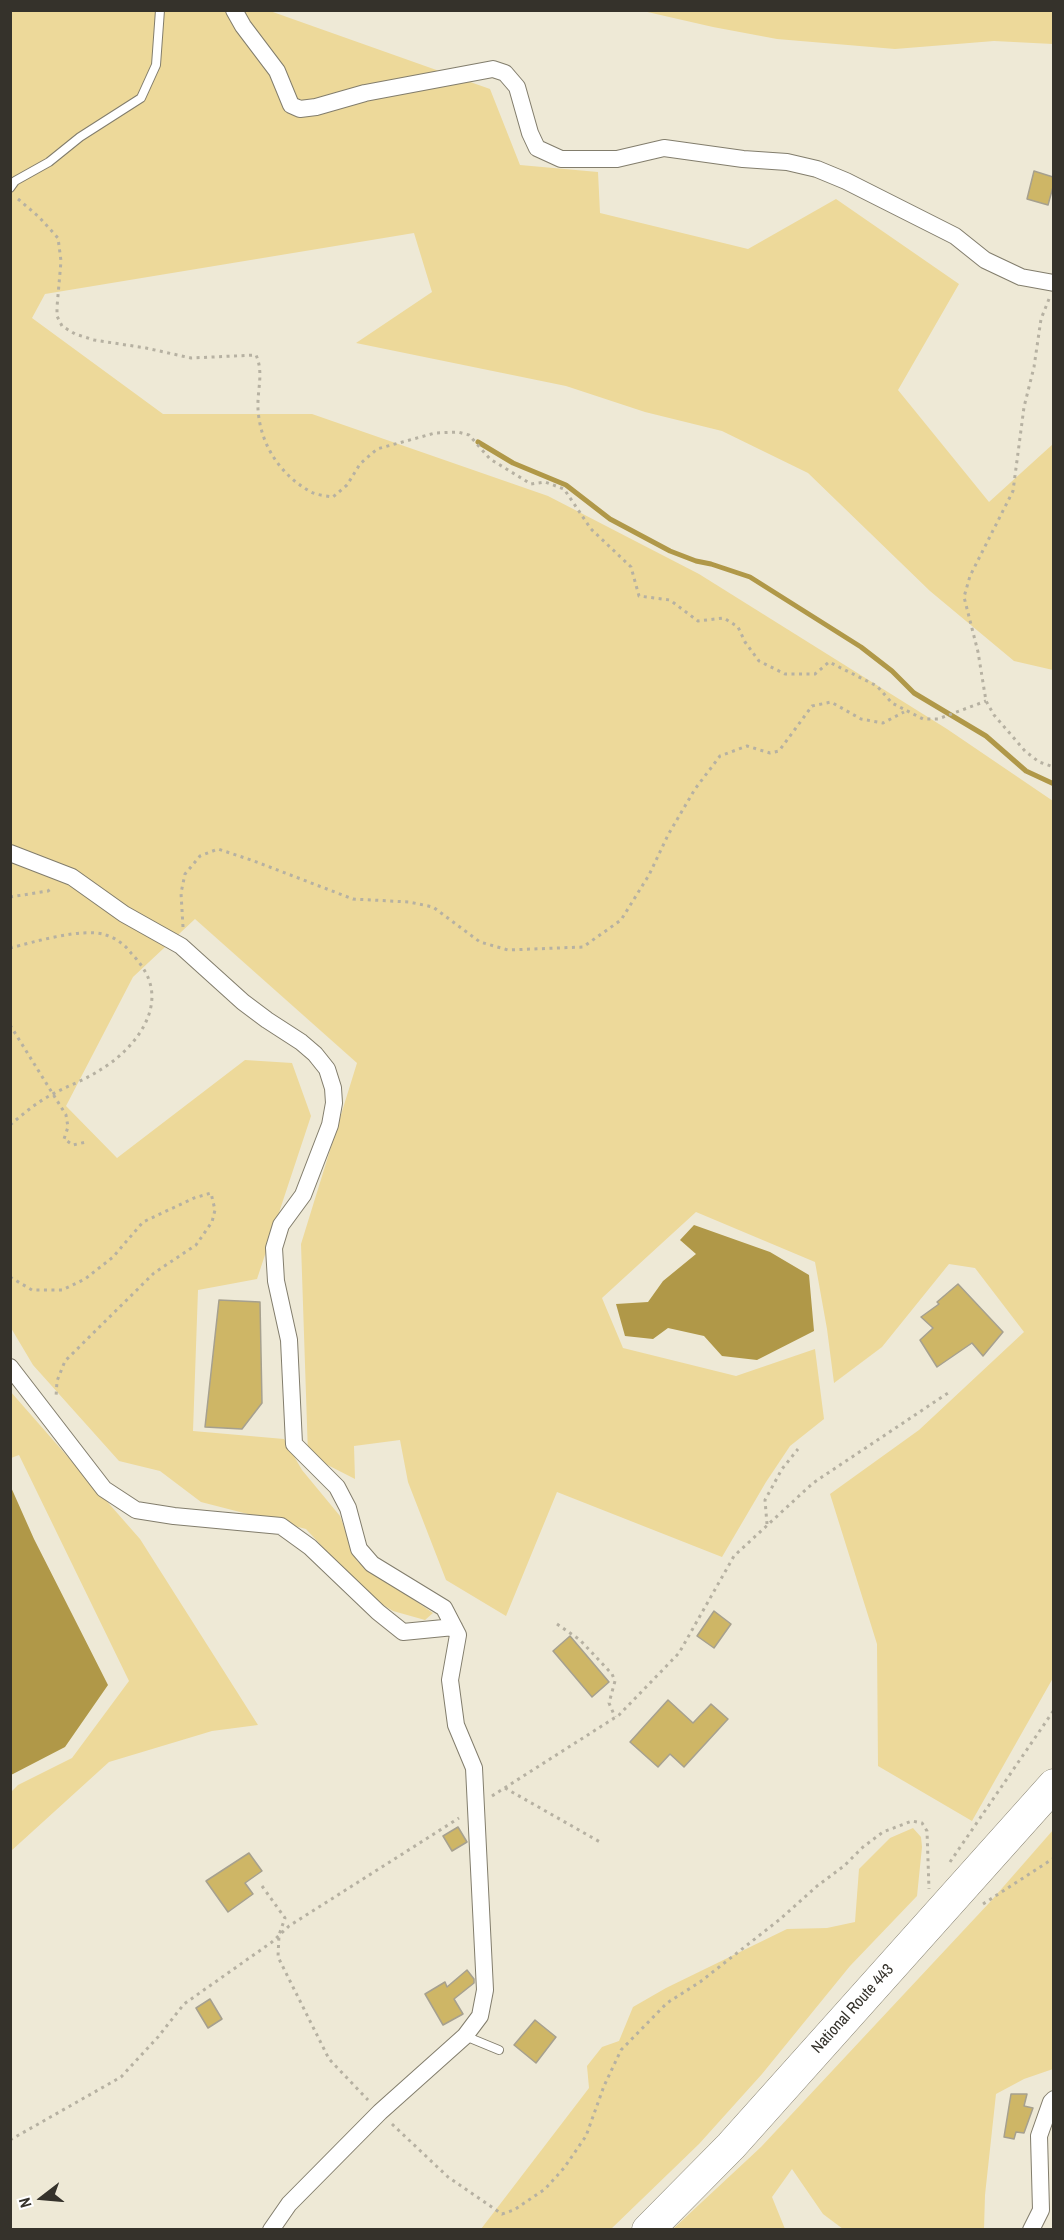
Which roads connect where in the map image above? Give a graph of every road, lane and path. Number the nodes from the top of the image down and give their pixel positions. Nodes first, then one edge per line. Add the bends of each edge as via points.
1 (160, 10) edge
2 (234, 10) edge
3 (10, 188) edge
4 (10, 198) edge
5 (1051, 290) edge
6 (986, 701) junction
7 (904, 711) junction
8 (1053, 767) edge
9 (10, 852) edge
10 (72, 878) junction
11 (10, 897) edge
12 (181, 946) junction
13 (10, 948) edge
14 (10, 1025) edge
15 (52, 1094) junction
16 (10, 1125) edge
17 (86, 1142) dead end
18 (10, 1277) edge
19 (10, 1367) edge
20 (948, 1393) dead end
21 (56, 1426) junction
22 (798, 1449) dead end
23 (767, 1524) junction
24 (557, 1624) dead end
25 (454, 1627) junction
26 (1053, 1710) edge
27 (615, 1718) junction
28 (1053, 1785) edge
29 (505, 1788) junction
30 (477, 1806) junction
31 (600, 1842) dead end
32 (1053, 1858) edge
33 (944, 1870) dead end
34 (262, 1886) dead end
35 (935, 1886) dead end
36 (976, 1909) dead end
37 (279, 1935) junction
38 (465, 2036) junction
39 (499, 2050) dead end
40 (1053, 2099) edge
41 (380, 2112) junction
42 (10, 2140) edge
43 (271, 2229) edge
44 (648, 2229) edge
45 (1031, 2229) edge

1 - 3 lane via 156,64 141,98
2 - 5 street via 277,71 291,105 300,109 493,69 505,73 517,87 537,148 561,159 617,159 664,148 817,168 955,236 985,260
4 - 7 path via 21,200 58,238 62,261 57,316 62,326 94,340 191,358 256,355 261,365 260,426 266,444 276,463 312,493 333,497 377,449 435,433 470,435 490,459 531,484 545,482 564,489 591,529 631,567 639,596 670,600 698,621 724,618 738,627 759,661 785,674 815,674 829,662 877,686
5 - 6 path via 1041,319 1024,407 1013,491 970,576 964,597
6 - 7 path via 938,719 923,719
6 - 8 path via 1025,751
7 - 12 path via 883,723 861,719 831,702 812,706 779,751 770,753 747,746 720,756 695,789 621,920 583,947 508,950 480,942 433,907 353,899 218,849 200,856 185,874
9 - 10 street
10 - 11 path via 48,891
10 - 12 street via 124,914
12 - 25 street via 243,1002 301,1042 327,1069 334,1095 330,1125 303,1195 281,1225 274,1248 276,1281 289,1340 294,1444 337,1487 348,1508 359,1549 372,1564 444,1608
13 - 15 path via 54,937 105,934 124,945 149,980 151,1005 143,1029 102,1070
14 - 15 path
15 - 16 path
15 - 17 path via 66,1115 64,1139 74,1145
18 - 21 path via 32,1290 62,1290 85,1279 113,1257 143,1222 211,1193 215,1210 212,1222 196,1245 154,1273 65,1361 57,1381
19 - 21 street
20 - 23 path via 813,1483
21 - 25 street via 104,1489 136,1510 281,1526 310,1547 404,1632
22 - 23 path via 765,1500
23 - 27 path via 734,1556 679,1653
24 - 27 path via 580,1640 612,1674 615,1681 609,1703
25 - 30 street via 458,1635 450,1680 456,1725 474,1768
26 - 33 path
27 - 29 path
28 - 44 highway, National Route 443 via 731,2146
29 - 30 path
29 - 31 path
30 - 37 path
30 - 38 street via 485,1990 480,2016
32 - 36 path
34 - 37 path via 285,1918
35 - 41 path via 931,1894 927,1831 922,1823 912,1821 883,1832 863,1847 779,1920 667,2003 641,2027 621,2050 586,2136 564,2168 545,2189 514,2210 502,2214 448,2177
37 - 41 path via 278,1957 329,2059
37 - 42 path via 184,2004 121,2077
38 - 39 lane
38 - 41 street
40 - 45 street via 1039,2136 1041,2210
41 - 43 street via 289,2204

